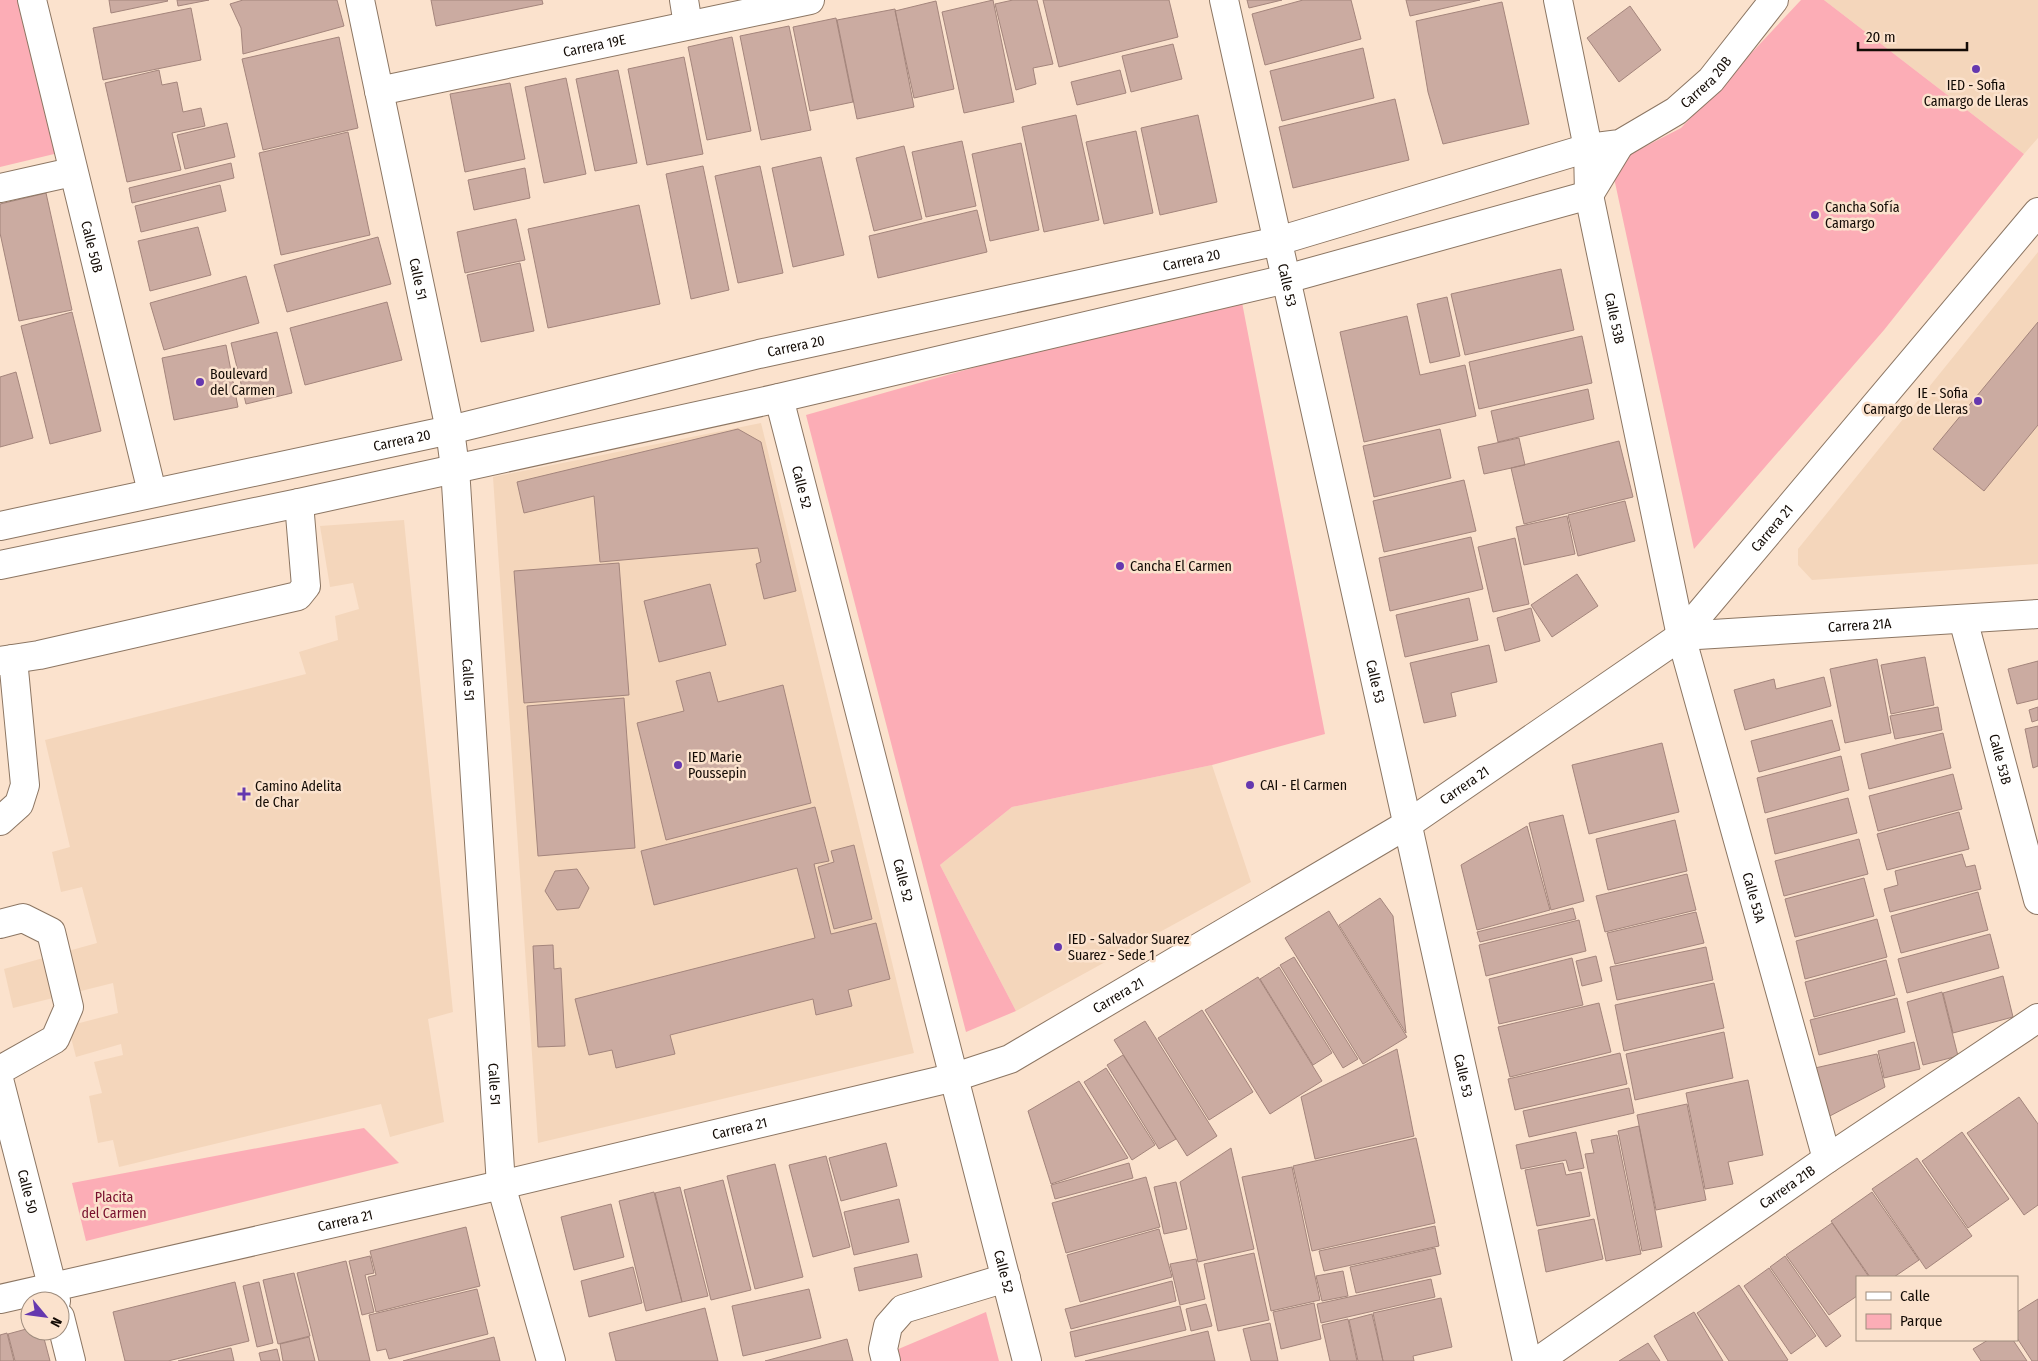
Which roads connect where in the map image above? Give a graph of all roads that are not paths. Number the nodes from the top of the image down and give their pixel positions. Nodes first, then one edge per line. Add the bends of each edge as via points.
1 (32, 0) edge
2 (360, 0) edge
3 (810, 0) edge
4 (1224, 0) edge
5 (1558, 0) edge
6 (1774, 0) edge
7 (686, 12) edge
8 (379, 90) junction
9 (1620, 144) junction
10 (1588, 148) junction
11 (72, 172) junction
12 (0, 188) edge
13 (1589, 195) junction
14 (2038, 212) edge
15 (1278, 241) junction
16 (1286, 279) junction
17 (779, 398) junction
18 (450, 430) junction
19 (455, 468) junction
20 (152, 492) junction
21 (299, 503) junction
22 (0, 526) edge
23 (0, 565) edge
24 (2038, 614) edge
25 (1963, 619) junction
26 (1682, 636) junction
27 (6, 661) edge
28 (0, 821) edge
29 (1408, 824) junction
30 (2038, 900) edge
31 (0, 924) edge
32 (2038, 1018) edge
33 (0, 1070) edge
34 (955, 1077) junction
35 (0, 1084) edge
36 (1827, 1159) junction
37 (501, 1186) junction
38 (1006, 1278) junction
39 (53, 1291) edge
40 (66, 1291) edge
41 (20, 1297) edge
42 (0, 1298) edge
43 (66, 1341) edge
44 (71, 1361) edge
45 (551, 1361) edge
46 (886, 1361) edge
47 (1027, 1361) edge
48 (1527, 1361) edge
49 (1538, 1361) edge

1 - 11 street, Calle 50B
2 - 8 street, Calle 51
3 - 7 street, Carrera 19E
4 - 15 street, Calle 53
5 - 10 street, Calle 53B
6 - 9 street, Carrera 20B via 1711,80 1676,111
7 - 8 street, Carrera 19E
8 - 18 street, Calle 51
9 - 10 street, Carrera 20B
9 - 13 street, Carrera 20B
10 - 13 street, Calle 53B
10 - 15 street, Carrera 20
11 - 12 street
11 - 20 street, Calle 50B
13 - 16 street
13 - 26 street, Calle 53B
14 - 26 street, Carrera 21
15 - 16 street, Calle 53
15 - 18 street, Carrera 20 via 759,354
16 - 17 street
16 - 29 street, Calle 53
17 - 19 street
17 - 34 street, Calle 52
18 - 19 street, Calle 51
18 - 20 street, Carrera 20
19 - 21 street
19 - 37 street, Calle 51
20 - 22 street, Carrera 20
21 - 23 street
21 - 27 street via 306,586 298,596
24 - 25 street, Carrera 21A
25 - 26 street, Carrera 21A
25 - 30 street, Calle 53B
26 - 29 street, Carrera 21
26 - 36 street, Calle 53A
27 - 28 street via 25,784 19,804
29 - 34 street, Carrera 21 via 1010,1059
29 - 48 street, Calle 53
31 - 33 street via 23,918 50,932 69,1007 54,1039
32 - 36 street, Carrera 21B
34 - 37 street, Carrera 21
34 - 38 street, Calle 52
35 - 39 street, Calle 50
36 - 49 street, Carrera 21B
37 - 40 street, Carrera 21
37 - 45 street, Calle 51
38 - 46 street via 903,1310 888,1326 883,1349
38 - 47 street, Calle 52
41 - 42 street, Carrera 21
43 - 44 street

